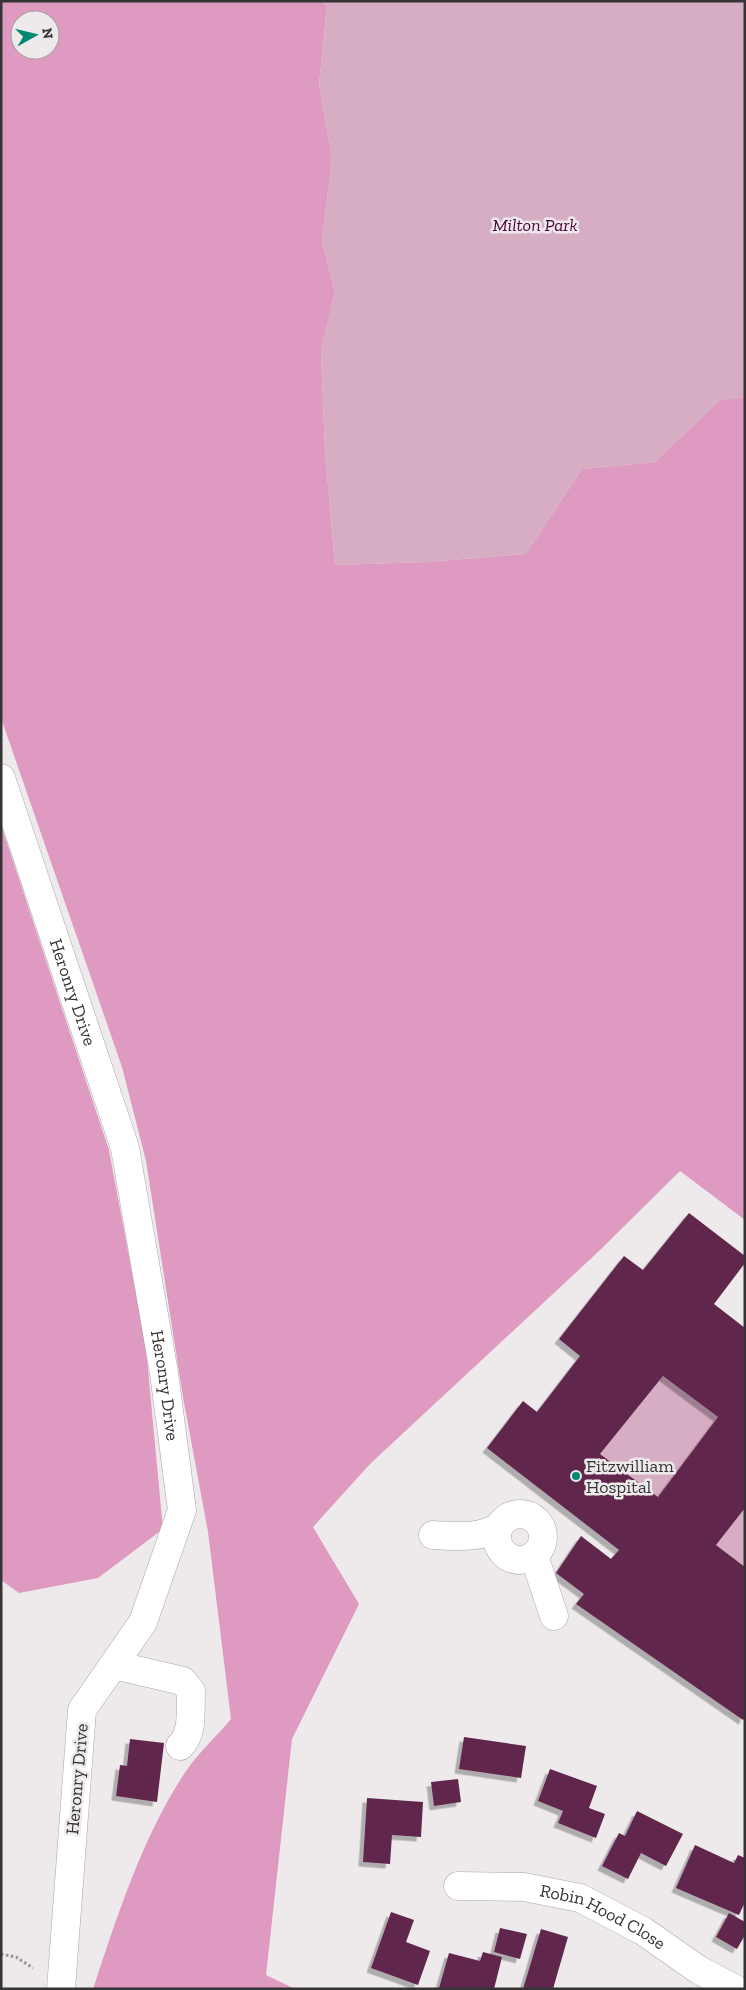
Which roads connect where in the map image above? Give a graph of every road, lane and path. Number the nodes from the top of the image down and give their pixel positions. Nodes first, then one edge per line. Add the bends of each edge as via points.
1 (1, 778) edge
2 (433, 1535) dead end
3 (554, 1616) dead end
4 (114, 1665) junction
5 (180, 1746) dead end
6 (458, 1886) dead end
7 (1, 1954) edge
8 (35, 1970) dead end
9 (61, 1989) edge
10 (735, 1989) edge

1 - 4 street, Heronry Drive via 125,1148 164,1373 182,1510 143,1622
2 - 3 street via 487,1534 517,1513 539,1522 544,1537 534,1556
4 - 5 street via 184,1681 191,1691 191,1700 187,1740
4 - 9 street, Heronry Drive via 82,1710
6 - 10 street, Robin Hood Close via 524,1887 580,1898 643,1931 699,1970
7 - 8 path via 16,1957

